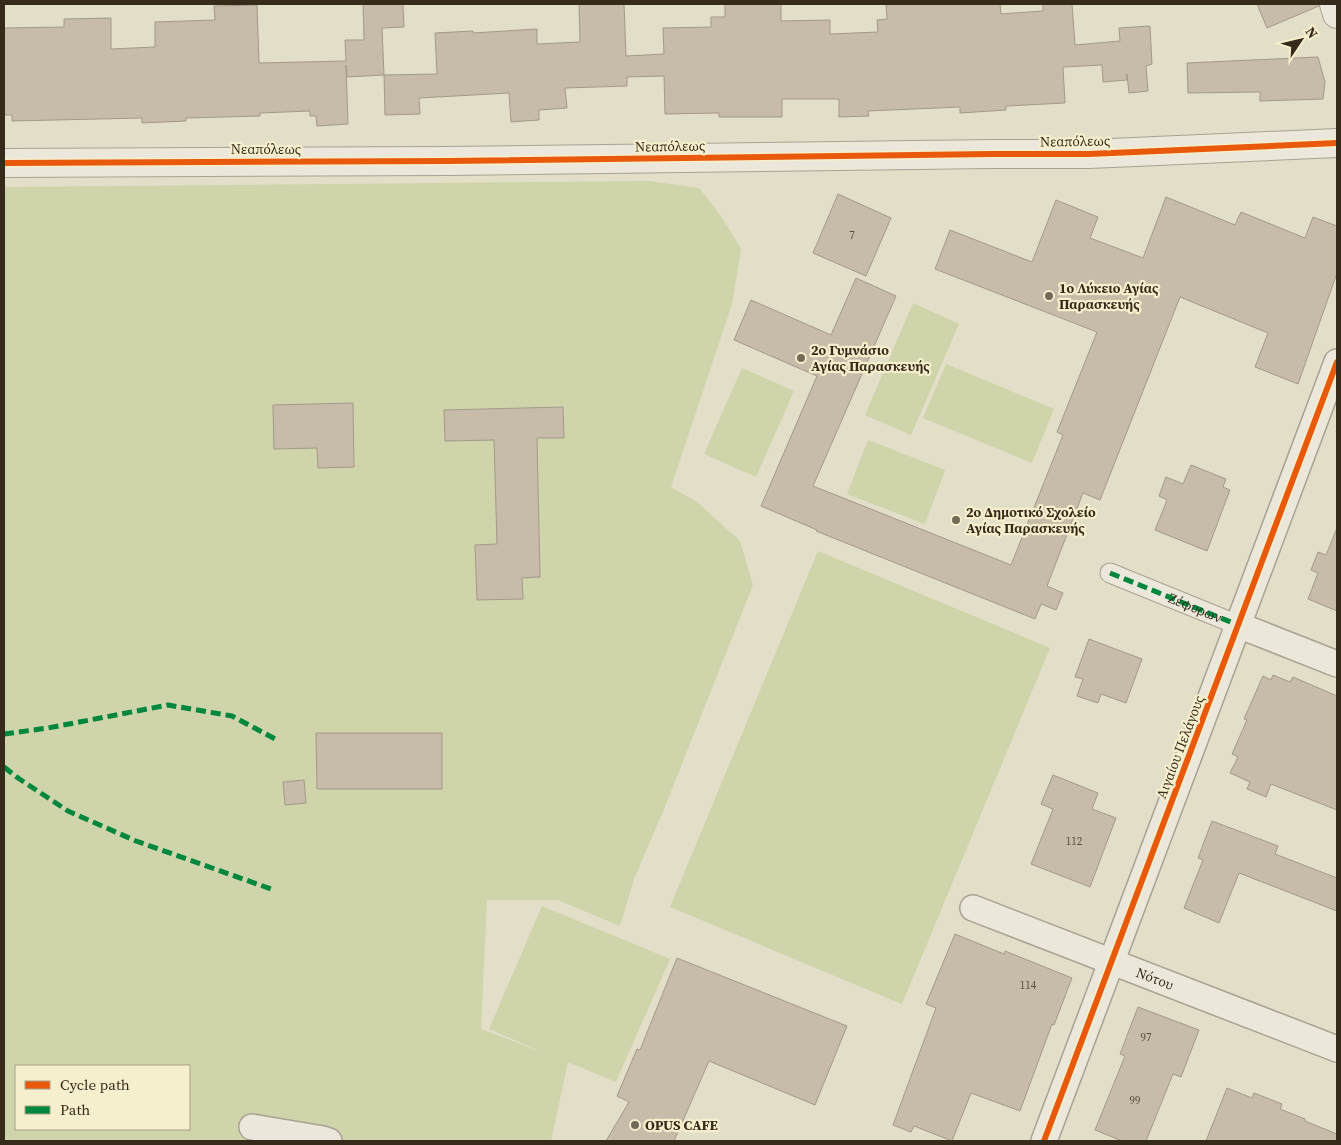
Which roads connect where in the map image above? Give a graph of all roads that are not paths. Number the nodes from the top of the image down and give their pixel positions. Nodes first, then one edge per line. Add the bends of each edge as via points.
1 (1334, 4) edge
2 (1337, 14) edge
3 (1337, 144) edge
4 (4, 163) edge
5 (1337, 362) edge
6 (1110, 573) dead end
7 (1238, 625) junction
8 (1337, 664) edge
9 (973, 908) dead end
10 (1112, 962) junction
11 (1337, 1049) edge
12 (252, 1127) dead end
13 (329, 1141) edge
14 (1044, 1141) edge

1 - 2 street
3 - 4 street, Νεαπόλεως via 1088,154
5 - 7 street, Αιγαίου Πελάγους
6 - 7 street, Ζέφυρων
7 - 8 street, Ζέφυρων
7 - 10 street, Αιγαίου Πελάγους
9 - 10 street, Νότου
10 - 11 street, Νότου
10 - 14 street, Αιγαίου Πελάγους
12 - 13 street

